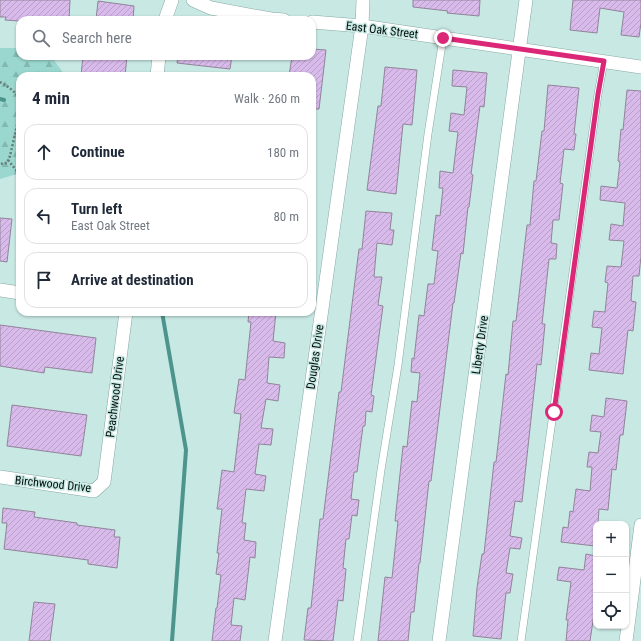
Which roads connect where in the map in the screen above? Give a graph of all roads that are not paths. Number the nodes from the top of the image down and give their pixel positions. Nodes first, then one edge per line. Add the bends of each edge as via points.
1 (172, 0) edge
2 (193, 0) edge
3 (363, 0) edge
4 (526, 0) edge
5 (166, 16) edge
6 (255, 16) edge
7 (316, 22) edge
8 (362, 26) junction
9 (443, 38) junction
10 (520, 49) junction
11 (159, 60) edge
12 (604, 61) junction
13 (641, 67) edge
14 (157, 72) edge
15 (0, 290) edge
16 (16, 292) edge
17 (125, 316) edge
18 (0, 477) edge
19 (104, 482) joint
20 (641, 525) edge
21 (275, 641) edge
22 (357, 641) edge
23 (439, 641) edge
24 (521, 641) edge
25 (626, 641) edge

1 - 5 street
2 - 6 street via 211,8
3 - 8 street, Douglas Drive
4 - 10 street, Liberty Drive
7 - 8 street, East Oak Street
8 - 9 street, East Oak Street
8 - 21 street, Douglas Drive
9 - 10 street, East Oak Street
9 - 22 lane
10 - 12 street, East Oak Street
10 - 23 street, Liberty Drive
11 - 14 street
12 - 13 street, East Oak Street
12 - 24 lane
15 - 16 street
17 - 19 street, Peachwood Drive
18 - 19 street, Birchwood Drive via 94,491
20 - 25 street

